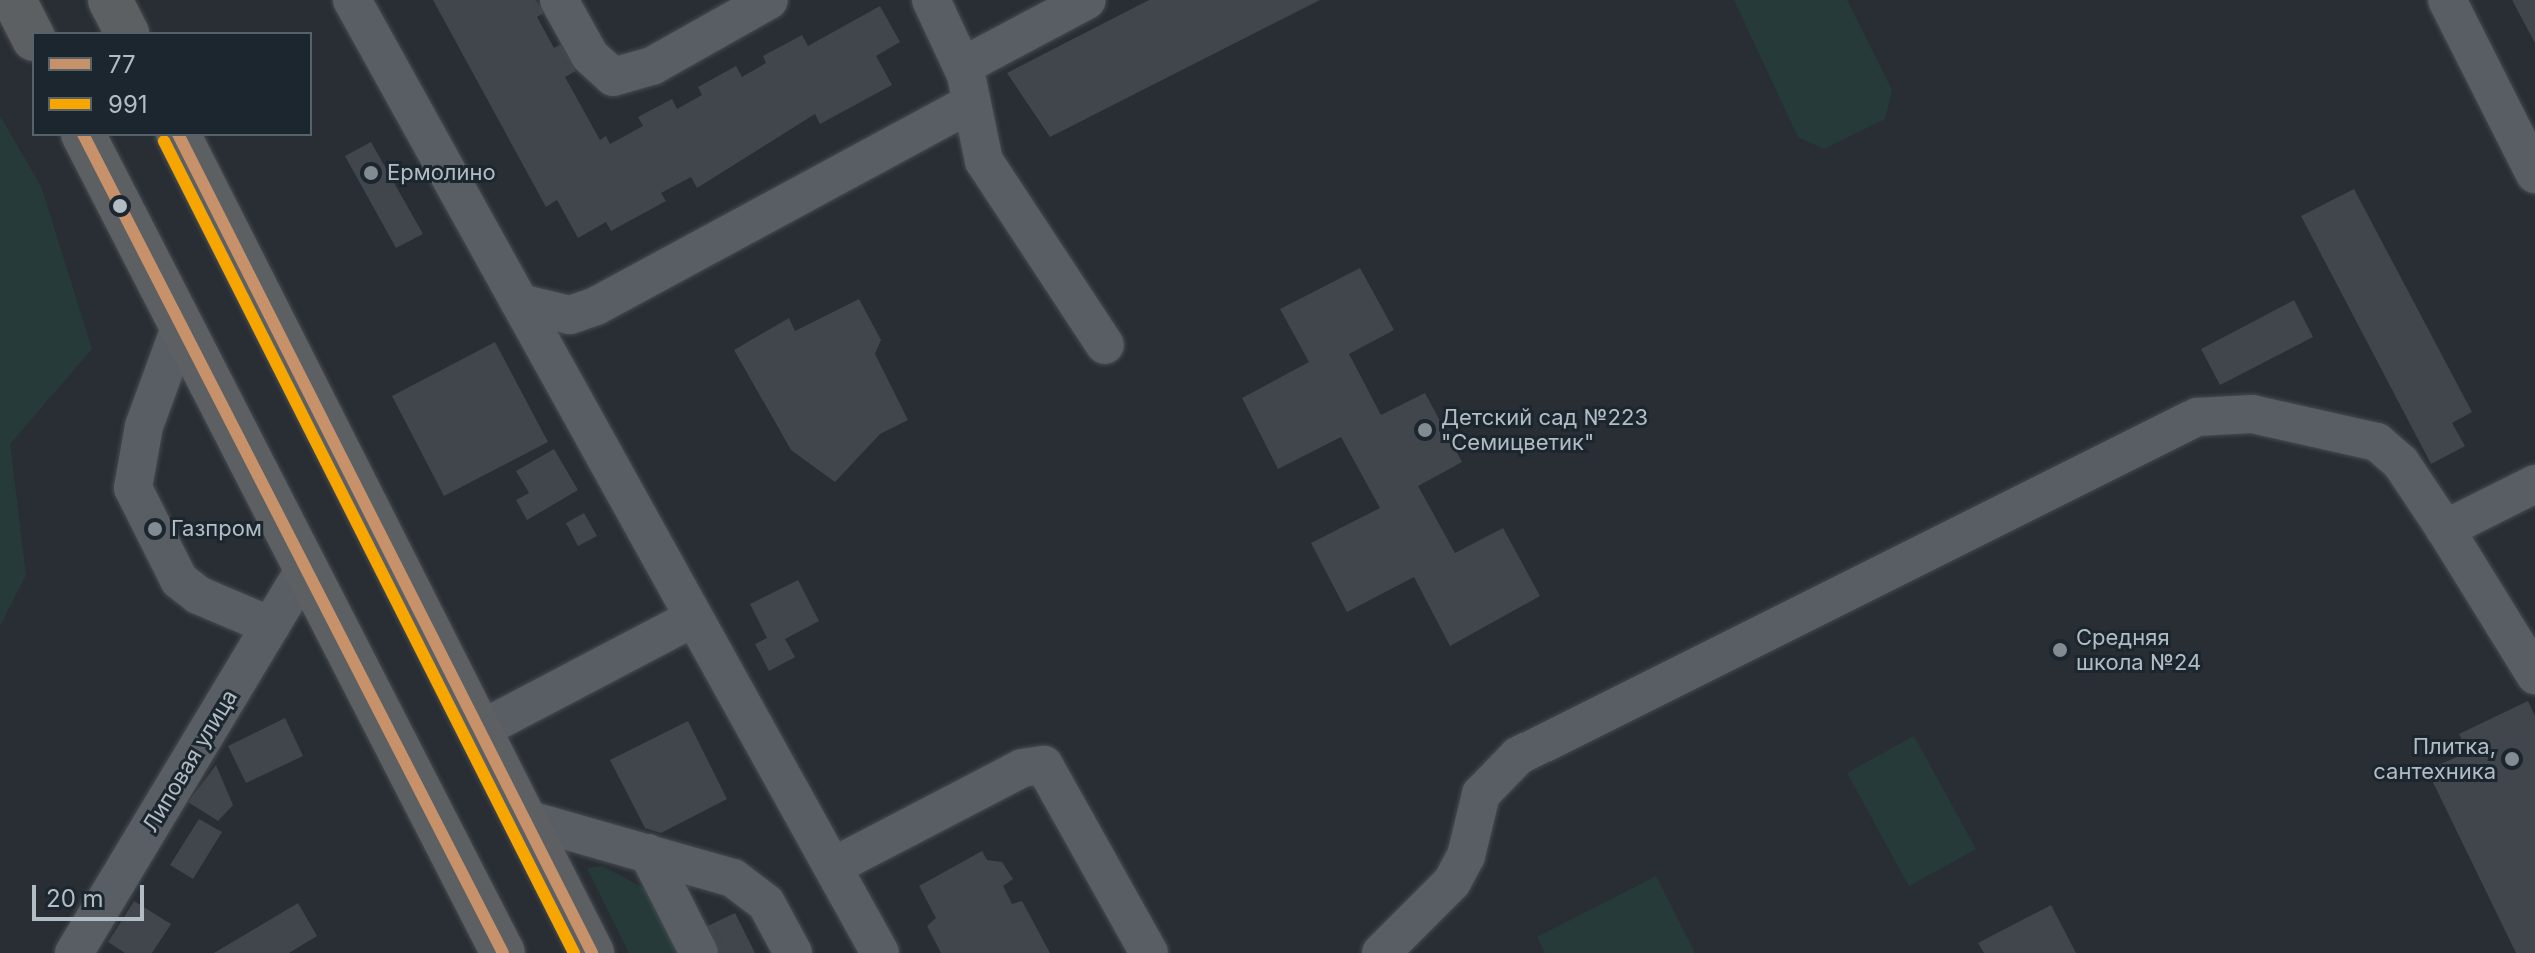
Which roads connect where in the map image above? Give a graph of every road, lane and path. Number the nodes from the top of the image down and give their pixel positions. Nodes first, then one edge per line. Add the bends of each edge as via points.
1 (14, 0) edge
2 (110, 0) edge
3 (352, 0) edge
4 (559, 0) edge
5 (769, 0) edge
6 (931, 0) edge
7 (1087, 0) edge
8 (2447, 0) edge
9 (126, 32) edge
10 (32, 35) edge
11 (963, 66) junction
12 (970, 104) junction
13 (84, 136) edge
14 (179, 136) edge
15 (2535, 174) edge
16 (520, 303) junction
17 (181, 325) junction
18 (1105, 345) dead end
19 (2535, 484) edge
20 (2445, 529) junction
21 (305, 569) junction
22 (693, 618) junction
23 (271, 626) junction
24 (2535, 675) edge
25 (480, 730) junction
26 (526, 819) junction
27 (648, 853) junction
28 (834, 866) junction
29 (74, 953) edge
30 (503, 953) edge
31 (592, 953) edge
32 (699, 953) edge
33 (793, 953) edge
34 (880, 953) edge
35 (1149, 953) edge
36 (1381, 953) edge

1 - 10 highway
2 - 9 highway
3 - 16 street
4 - 5 street via 590,56 613,77 652,66
6 - 11 street
7 - 11 street
8 - 15 street
11 - 12 street
12 - 16 street via 596,306 570,315
12 - 18 street via 984,161
13 - 17 highway
14 - 25 highway
16 - 22 street
17 - 21 highway
17 - 23 street via 132,466 133,488 179,580 198,595
19 - 20 street
20 - 24 street
20 - 36 street via 2401,463 2377,442 2252,414 2222,411 2197,417 1518,756 1481,794 1466,856 1452,882
21 - 23 street, Липовая улица
21 - 30 highway
22 - 25 street
22 - 28 street
23 - 29 street, Липовая улица
25 - 26 highway
26 - 27 street
26 - 31 highway
27 - 32 street
27 - 33 street via 746,886 766,903
28 - 34 street
28 - 35 street via 1022,768 1044,765

